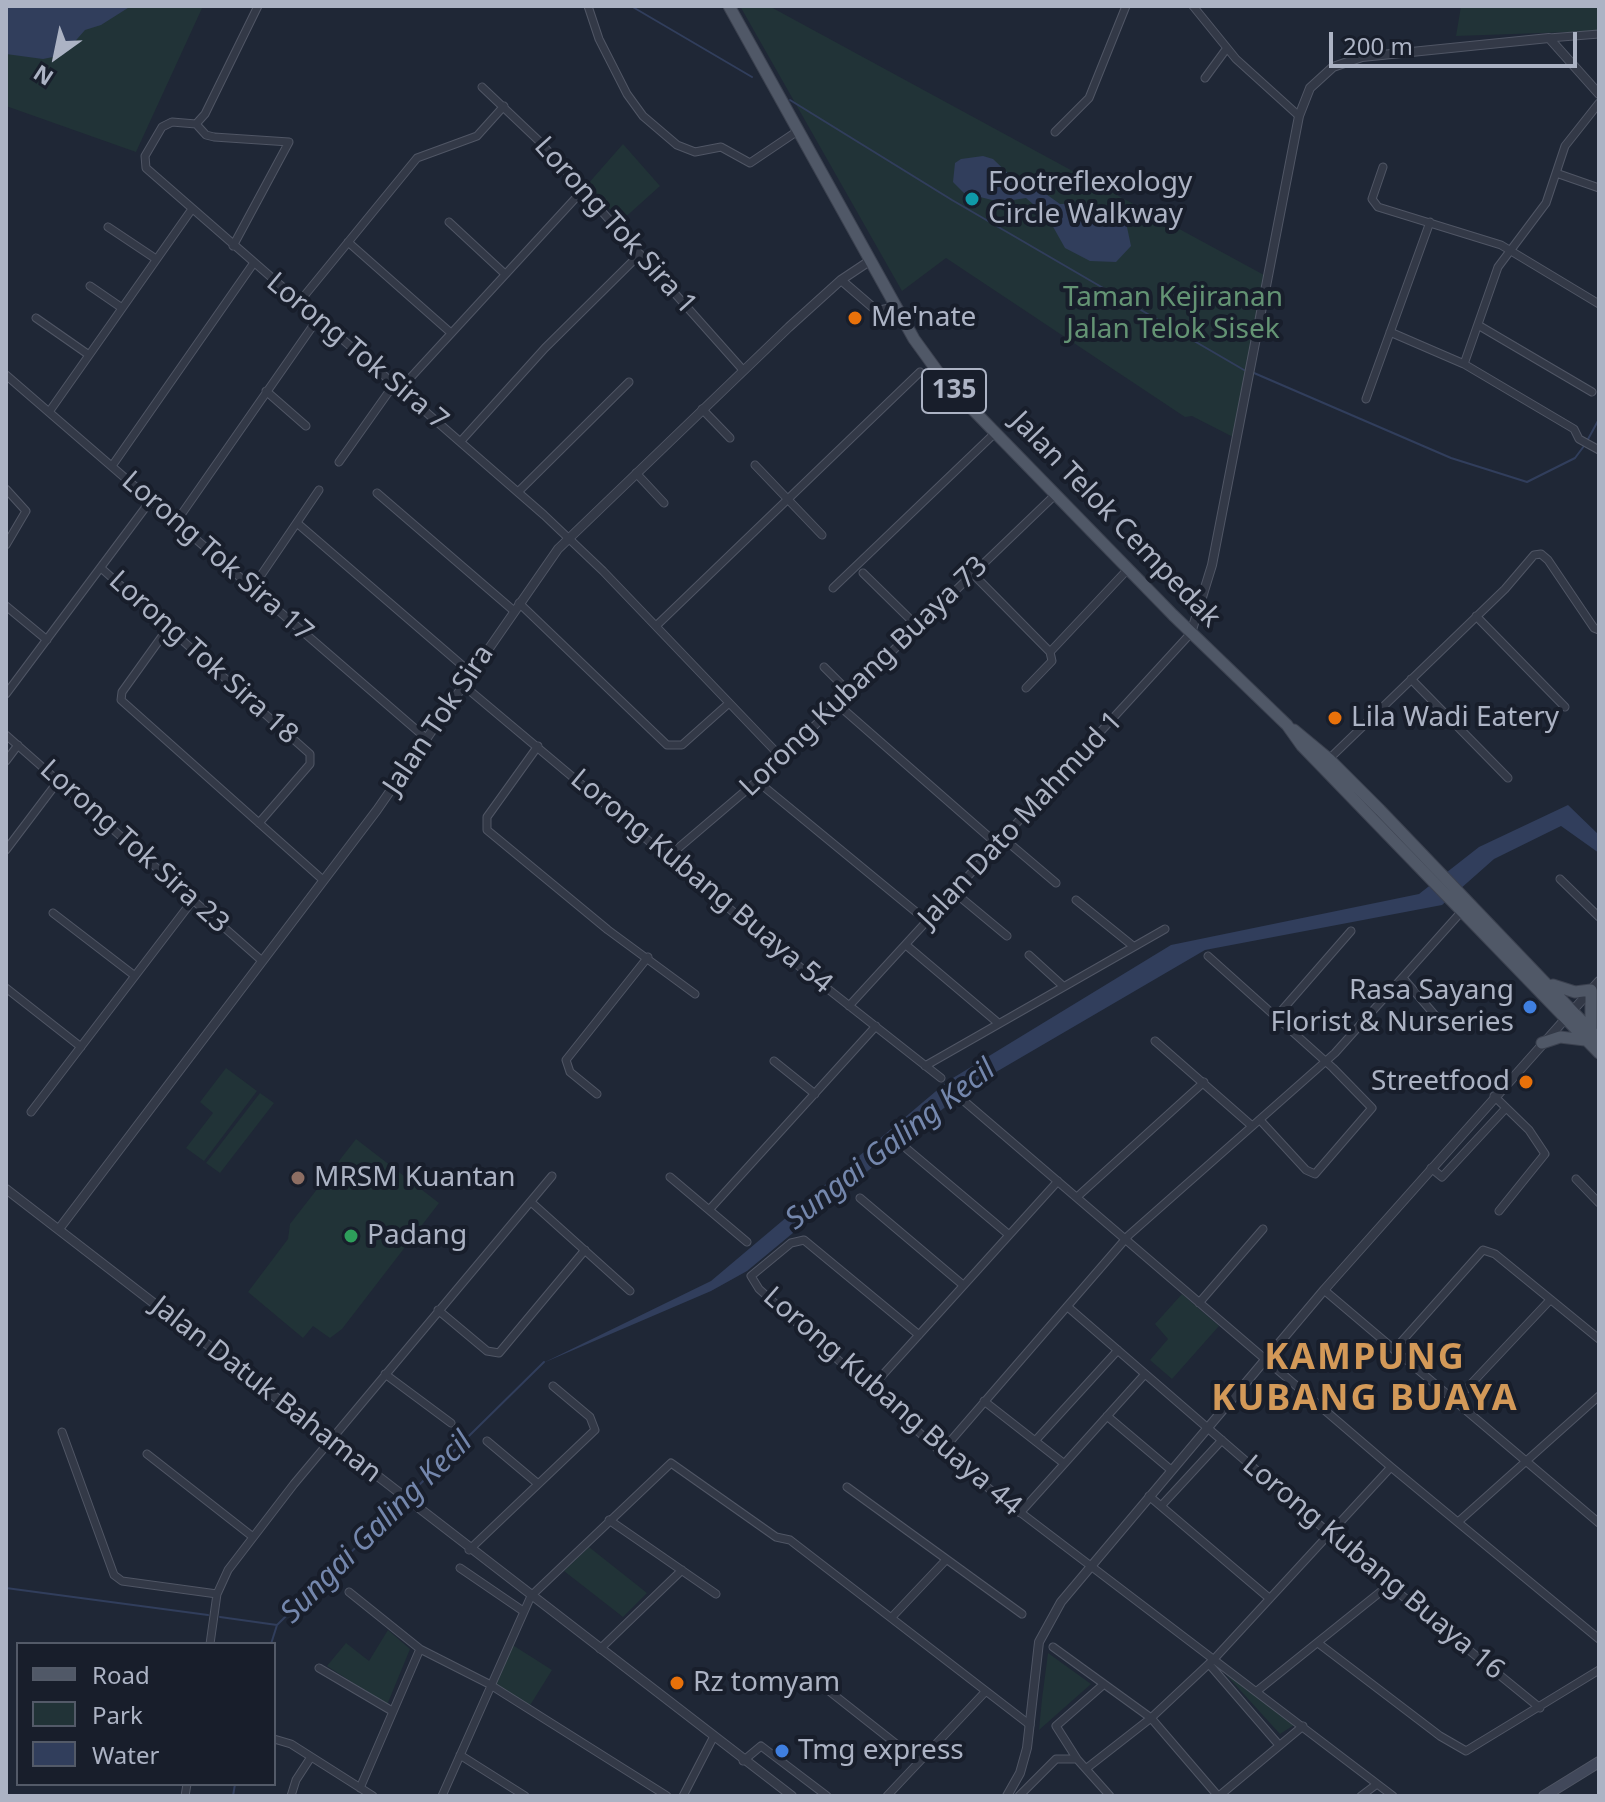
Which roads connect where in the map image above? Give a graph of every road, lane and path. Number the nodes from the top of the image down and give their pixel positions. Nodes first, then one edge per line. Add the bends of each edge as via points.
1 (258, 6) edge
2 (588, 6) edge
3 (729, 6) edge
4 (1126, 6) edge
5 (1193, 6) edge
6 (1599, 34) edge
7 (1549, 38) junction
8 (1227, 48) junction
9 (1205, 78) dead end
10 (482, 87) dead end
11 (1599, 94) edge
12 (1599, 103) edge
13 (504, 106) junction
14 (1299, 116) junction
15 (196, 124) junction
16 (799, 130) junction
17 (1055, 132) dead end
18 (1383, 167) dead end
19 (1556, 173) junction
20 (1599, 188) edge
21 (583, 190) junction
22 (192, 209) junction
23 (449, 222) dead end
24 (1430, 222) junction
25 (108, 227) dead end
26 (348, 242) junction
27 (233, 246) junction
28 (1509, 250) junction
29 (640, 254) junction
30 (156, 259) junction
31 (871, 260) junction
32 (253, 264) junction
33 (505, 274) junction
34 (841, 280) junction
35 (90, 286) dead end
36 (300, 301) junction
37 (1599, 304) edge
38 (897, 307) junction
39 (122, 308) junction
40 (319, 317) junction
41 (36, 318) dead end
42 (1478, 325) junction
43 (1390, 332) junction
44 (451, 333) junction
45 (89, 355) junction
46 (1464, 364) junction
47 (743, 370) junction
48 (920, 372) dead end
49 (6, 375) edge
50 (629, 382) dead end
51 (398, 385) junction
52 (266, 391) junction
53 (1592, 392) dead end
54 (1366, 399) dead end
55 (702, 409) junction
56 (49, 412) junction
57 (306, 426) dead end
58 (995, 433) junction
59 (730, 438) dead end
60 (461, 441) junction
61 (1599, 450) edge
62 (339, 462) dead end
63 (755, 465) dead end
64 (112, 466) junction
65 (636, 473) junction
66 (6, 489) edge
67 (319, 490) dead end
68 (518, 492) junction
69 (377, 493) dead end
70 (1056, 494) junction
71 (151, 500) junction
72 (788, 500) junction
73 (664, 503) dead end
74 (176, 522) junction
75 (297, 523) junction
76 (822, 535) dead end
77 (568, 537) junction
78 (6, 545) edge
79 (101, 568) junction
80 (1128, 569) junction
81 (863, 573) dead end
82 (972, 573) junction
83 (253, 587) junction
84 (833, 588) dead end
85 (6, 606) edge
86 (517, 607) junction
87 (1476, 616) junction
88 (656, 626) junction
89 (917, 626) junction
90 (168, 628) junction
91 (1599, 630) edge
92 (1191, 633) junction
93 (47, 640) junction
94 (1050, 652) junction
95 (824, 667) dead end
96 (471, 673) junction
97 (1411, 679) junction
98 (463, 685) junction
99 (1026, 688) dead end
100 (848, 691) junction
101 (6, 694) edge
102 (836, 703) junction
103 (728, 704) junction
104 (1565, 707) dead end
105 (1287, 725) junction
106 (6, 735) edge
107 (427, 739) junction
108 (18, 745) junction
109 (538, 746) junction
110 (781, 757) junction
111 (1329, 759) junction
112 (6, 761) edge
113 (1508, 778) dead end
114 (59, 780) junction
115 (757, 781) junction
116 (259, 823) junction
117 (1000, 841) junction
118 (6, 850) edge
119 (669, 856) junction
120 (1435, 874) junction
121 (1560, 879) dead end
122 (323, 880) junction
123 (1056, 883) dead end
124 (954, 892) junction
125 (1456, 897) junction
126 (193, 900) junction
127 (1076, 900) dead end
128 (1462, 911) junction
129 (53, 913) dead end
130 (1599, 917) edge
131 (927, 921) junction
132 (1165, 929) dead end
133 (1351, 931) dead end
134 (1007, 936) dead end
135 (906, 945) junction
136 (1133, 946) junction
137 (1029, 955) dead end
138 (1208, 956) dead end
139 (648, 957) junction
140 (261, 960) junction
141 (135, 976) junction
142 (1403, 978) junction
143 (1542, 978) junction
144 (1595, 985) edge
145 (1063, 986) junction
146 (6, 988) edge
147 (14, 994) junction
148 (695, 994) dead end
149 (6, 1005) edge
150 (849, 1006) junction
151 (1569, 1014) junction
152 (1276, 1017) junction
153 (997, 1022) junction
154 (876, 1026) junction
155 (1445, 1027) dead end
156 (1592, 1037) edge
157 (1155, 1041) dead end
158 (1542, 1043) junction
159 (81, 1047) junction
160 (1599, 1053) edge
161 (774, 1061) dead end
162 (1326, 1062) junction
163 (925, 1066) junction
164 (941, 1078) dead end
165 (1204, 1082) junction
166 (597, 1094) dead end
167 (815, 1094) junction
168 (1494, 1096) junction
169 (964, 1101) dead end
170 (1506, 1108) junction
171 (31, 1112) dead end
172 (1260, 1120) junction
173 (1252, 1126) junction
174 (907, 1149) dead end
175 (1431, 1168) junction
176 (552, 1176) dead end
177 (670, 1177) dead end
178 (1576, 1179) dead end
179 (1058, 1181) junction
180 (6, 1189) edge
181 (1077, 1197) junction
182 (860, 1198) dead end
183 (531, 1202) junction
184 (1599, 1203) edge
185 (709, 1210) junction
186 (1499, 1211) dead end
187 (59, 1229) junction
188 (1263, 1229) dead end
189 (1008, 1234) junction
190 (1125, 1240) junction
191 (747, 1242) dead end
192 (585, 1250) junction
193 (963, 1285) junction
194 (1324, 1290) junction
195 (630, 1291) dead end
196 (1550, 1300) junction
197 (1199, 1303) junction
198 (1069, 1308) junction
199 (438, 1310) junction
200 (919, 1335) junction
201 (1599, 1339) edge
202 (1118, 1350) junction
203 (1394, 1350) junction
204 (1266, 1360) junction
205 (385, 1374) junction
206 (1145, 1374) junction
207 (553, 1386) dead end
208 (870, 1389) junction
209 (1599, 1396) edge
210 (984, 1401) junction
211 (1455, 1401) junction
212 (1107, 1416) junction
213 (451, 1423) dead end
214 (1207, 1427) junction
215 (62, 1432) dead end
216 (331, 1440) junction
217 (1222, 1440) junction
218 (487, 1441) dead end
219 (1035, 1441) junction
220 (941, 1452) junction
221 (147, 1454) dead end
222 (1526, 1461) junction
223 (1062, 1462) junction
224 (1391, 1467) junction
225 (1171, 1470) junction
226 (537, 1483) junction
227 (847, 1487) dead end
228 (1149, 1496) junction
229 (1162, 1505) junction
230 (1020, 1513) junction
231 (1597, 1519) edge
232 (609, 1520) junction
233 (1458, 1522) junction
234 (1331, 1531) junction
235 (253, 1537) junction
236 (469, 1550) junction
237 (944, 1562) junction
238 (1088, 1567) junction
239 (460, 1568) dead end
240 (682, 1570) junction
241 (1389, 1585) junction
242 (349, 1592) dead end
243 (217, 1594) junction
244 (716, 1594) dead end
245 (531, 1596) junction
246 (1269, 1598) junction
247 (523, 1611) junction
248 (1022, 1614) dead end
249 (892, 1617) junction
250 (1599, 1639) edge
251 (210, 1642) edge
252 (1318, 1643) junction
253 (1053, 1647) dead end
254 (420, 1649) junction
255 (600, 1649) junction
256 (1212, 1661) junction
257 (319, 1668) dead end
258 (1599, 1670) edge
259 (489, 1684) junction
260 (1104, 1684) junction
261 (824, 1687) dead end
262 (1257, 1691) junction
263 (985, 1692) junction
264 (1540, 1708) junction
265 (392, 1711) junction
266 (1151, 1718) junction
267 (1030, 1725) junction
268 (1303, 1726) junction
269 (713, 1738) junction
270 (276, 1740) edge
271 (1279, 1745) junction
272 (460, 1755) junction
273 (311, 1757) junction
274 (1077, 1759) junction
275 (743, 1761) junction
276 (919, 1762) junction
277 (1597, 1766) edge
278 (1087, 1768) junction
279 (1377, 1784) junction
280 (360, 1788) junction
281 (291, 1796) edge
282 (373, 1796) edge
283 (442, 1796) edge
284 (525, 1796) edge
285 (667, 1796) edge
286 (683, 1796) edge
287 (792, 1796) edge
288 (827, 1796) edge
289 (887, 1796) edge
290 (1007, 1796) edge
291 (1019, 1796) edge
292 (1110, 1796) edge
293 (1218, 1796) edge
294 (1361, 1796) edge
295 (1393, 1796) edge
296 (1544, 1796) edge

1 - 15 street
2 - 16 street via 627,94 668,140 695,152 721,147 750,163
3 - 16 main road, Jalan Telok Cempedak / 135
4 - 17 street via 1089,98
5 - 8 street
6 - 7 street
7 - 11 street
7 - 14 street via 1381,53 1345,62 1310,88
8 - 9 street
8 - 14 street
10 - 13 street, Lorong Tok Sira 1
12 - 19 street via 1565,146
13 - 21 street, Lorong Tok Sira 1
13 - 26 street via 477,136 417,158
14 - 92 street via 1212,565
15 - 22 street, Lorong Tok Sira 7 via 166,124 145,156 146,168
15 - 27 street via 214,137 289,142
16 - 31 main road, Jalan Telok Cempedak / 135
18 - 24 street via 1374,203
19 - 20 street
19 - 28 street via 1546,203
21 - 29 street, Lorong Tok Sira 1
21 - 33 street
22 - 27 street, Lorong Tok Sira 7
22 - 30 street
23 - 33 street
24 - 28 street
24 - 43 street
25 - 30 street
26 - 36 street
26 - 44 street
27 - 32 street, Lorong Tok Sira 7
28 - 37 street
28 - 42 street
29 - 47 street, Lorong Tok Sira 1
29 - 60 street
30 - 39 street
31 - 34 street, Jalan Tok Sira
31 - 38 main road, Jalan Telok Cempedak / 135
32 - 36 street, Lorong Tok Sira 7
32 - 64 street
33 - 44 street
34 - 38 street via 877,311
34 - 47 street, Jalan Tok Sira
35 - 39 street
36 - 40 street, Lorong Tok Sira 7
38 - 58 main road, Jalan Telok Cempedak / 135 via 933,366
39 - 45 street
40 - 51 street, Lorong Tok Sira 7
40 - 52 street
41 - 45 street
42 - 46 street
42 - 53 street
43 - 46 street
43 - 54 street
44 - 51 street
45 - 56 street
46 - 61 street via 1574,429
47 - 55 street, Jalan Tok Sira
48 - 72 street
49 - 56 street, Lorong Tok Sira 17
50 - 68 street
51 - 60 street, Lorong Tok Sira 7
51 - 62 street
52 - 57 street
52 - 74 street
55 - 59 street
55 - 65 street, Jalan Tok Sira
56 - 64 street, Lorong Tok Sira 17
58 - 70 main road, Jalan Telok Cempedak / 135
58 - 84 street
60 - 68 street, Lorong Tok Sira 7
63 - 72 street
64 - 71 street, Lorong Tok Sira 17
65 - 73 street
65 - 77 street, Jalan Tok Sira
66 - 78 street via 26,511
67 - 75 street
68 - 77 street, Lorong Tok Sira 7
69 - 86 street
70 - 80 main road, Jalan Telok Cempedak / 135
70 - 82 street, Lorong Kubang Buaya 73
71 - 74 street, Lorong Tok Sira 17
71 - 79 street
72 - 76 street
72 - 88 street
74 - 83 street, Lorong Tok Sira 17
75 - 83 street
75 - 96 street
77 - 86 street, Jalan Tok Sira
77 - 88 street, Lorong Tok Sira 7
79 - 90 street, Lorong Tok Sira 18
79 - 93 street
80 - 92 main road, Jalan Telok Cempedak / 135
80 - 94 street
81 - 89 street
82 - 89 street, Lorong Kubang Buaya 73
82 - 94 street
83 - 107 street, Lorong Tok Sira 17
85 - 93 street
86 - 96 street, Jalan Tok Sira
86 - 103 street via 667,745 682,745
87 - 91 street via 1537,554 1548,560
87 - 97 street
87 - 104 street
88 - 103 street, Lorong Tok Sira 7
89 - 100 street, Lorong Kubang Buaya 73
90 - 116 street via 121,700
90 - 116 street, Lorong Tok Sira 18 via 310,754 310,764
92 - 105 main road, Jalan Telok Cempedak / 135
92 - 117 street, Jalan Dato Mahmud 1
93 - 101 street
94 - 99 street via 1052,661
95 - 100 street
96 - 98 street, Jalan Tok Sira
97 - 111 street
97 - 113 street
98 - 107 street, Jalan Tok Sira
98 - 109 street, Lorong Kubang Buaya 54
100 - 102 street, Lorong Kubang Buaya 73
102 - 110 street, Lorong Kubang Buaya 73
102 - 117 street
103 - 110 street, Lorong Tok Sira 7
105 - 111 main road, Jalan Telok Cempedak / 135
105 - 120 main road, Jalan Telok Cempedak / 135 via 1302,746
106 - 108 street, Lorong Tok Sira 23
107 - 122 street, Jalan Tok Sira
108 - 112 street
108 - 114 street, Lorong Tok Sira 23
109 - 119 street, Lorong Kubang Buaya 54
109 - 139 street via 487,817 487,830
110 - 115 street, Lorong Kubang Buaya 73
111 - 120 main road, Jalan Telok Cempedak / 135
114 - 118 street
114 - 126 street, Lorong Tok Sira 23
115 - 119 street, Lorong Kubang Buaya 73
115 - 131 street
116 - 122 street
117 - 123 street
117 - 124 street, Jalan Dato Mahmud 1
119 - 150 street, Lorong Kubang Buaya 54
120 - 125 main road, Jalan Telok Cempedak / 135
121 - 130 street
122 - 140 street, Jalan Tok Sira
124 - 131 street, Jalan Dato Mahmud 1
124 - 134 street
125 - 128 main road, Jalan Telok Cempedak / 135
125 - 143 main road, Jalan Telok Cempedak / 135
126 - 140 street, Lorong Tok Sira 23
126 - 141 street
127 - 136 street
128 - 142 street
128 - 151 main road, Jalan Telok Cempedak / 135
129 - 141 street
131 - 135 street, Jalan Dato Mahmud 1
132 - 136 street
133 - 152 street
135 - 150 street, Jalan Dato Mahmud 1
135 - 153 street
136 - 145 street
137 - 145 street
138 - 152 street
139 - 148 street
139 - 166 street via 566,1060 570,1072
140 - 187 street, Jalan Tok Sira
141 - 159 street
142 - 155 street
142 - 162 street
143 - 144 main road via 1569,992
143 - 151 main road, Jalan Telok Cempedak / 135
144 - 151 street
144 - 156 main road
145 - 153 street
146 - 147 street
147 - 149 street
147 - 159 street
150 - 154 street, Lorong Kubang Buaya 54
151 - 156 main road, 135
151 - 158 street
152 - 162 street
153 - 163 street
154 - 163 street, Lorong Kubang Buaya 54
154 - 167 street
156 - 158 main road
156 - 160 main road, 135
157 - 165 street
158 - 168 street
159 - 171 street
161 - 167 street
162 - 172 street
162 - 172 street via 1372,1108 1318,1172 1310,1173
163 - 164 street, Lorong Kubang Buaya 54
165 - 173 street
165 - 181 street
167 - 185 street
168 - 170 street
168 - 175 street
169 - 179 street
170 - 175 street via 1442,1177
170 - 186 street via 1545,1154
172 - 173 street
173 - 190 street
174 - 189 street
175 - 194 street
176 - 183 street
177 - 185 street
178 - 184 street
179 - 181 street
179 - 189 street
180 - 187 street, Jalan Datuk Bahaman
181 - 190 street
182 - 193 street
183 - 192 street
183 - 199 street
185 - 191 street
187 - 216 street, Jalan Datuk Bahaman
188 - 197 street
189 - 193 street
190 - 197 street
190 - 198 street
192 - 195 street
192 - 199 street via 499,1353 487,1351
193 - 200 street
194 - 203 street
194 - 204 street
196 - 201 street
196 - 203 street via 1483,1250
196 - 211 street
197 - 204 street
198 - 202 street, Lorong Kubang Buaya 16
198 - 210 street
199 - 205 street
200 - 208 street
200 - 208 street, Lorong Kubang Buaya 44 via 804,1240 791,1243 755,1272 751,1280
202 - 206 street, Lorong Kubang Buaya 16
202 - 219 street
203 - 211 street
204 - 214 street
204 - 224 street
205 - 213 street
205 - 216 street
206 - 212 street
206 - 214 street, Lorong Kubang Buaya 16
207 - 226 street via 590,1417 595,1430
208 - 220 street, Lorong Kubang Buaya 44
209 - 222 street
210 - 219 street
210 - 220 street
211 - 222 street
212 - 223 street
212 - 225 street
214 - 217 street, Lorong Kubang Buaya 16
214 - 225 street
215 - 243 street via 114,1575 122,1581
216 - 235 street
216 - 236 street, Jalan Datuk Bahaman
217 - 229 street
217 - 234 street, Lorong Kubang Buaya 16
218 - 226 street
219 - 223 street
220 - 230 street, Lorong Kubang Buaya 44
221 - 235 street
222 - 231 street
222 - 233 street
223 - 230 street
224 - 233 street
224 - 234 street
225 - 228 street
226 - 236 street
227 - 237 street
228 - 229 street
228 - 238 street
229 - 246 street
230 - 238 street, Lorong Kubang Buaya 44
232 - 240 street
232 - 245 street
232 - 249 street via 671,1463 776,1537 790,1540
233 - 250 street
234 - 241 street, Lorong Kubang Buaya 16
234 - 246 street
235 - 243 street
236 - 245 street, Jalan Datuk Bahaman
237 - 248 street
237 - 249 street
238 - 256 street, Lorong Kubang Buaya 44
238 - 267 street via 1039,1642
239 - 247 street
240 - 244 street
240 - 255 street
241 - 252 street
241 - 264 street, Lorong Kubang Buaya 16
242 - 254 street
243 - 251 street
245 - 247 street
245 - 255 street, Jalan Datuk Bahaman
246 - 256 street
247 - 259 street
249 - 263 street
252 - 262 street
252 - 264 street via 1466,1751
253 - 260 street
254 - 259 street
254 - 265 street
255 - 269 street, Jalan Datuk Bahaman
256 - 262 street
256 - 266 street
256 - 271 street
257 - 265 street
258 - 264 street
259 - 272 street
259 - 285 street
260 - 266 street
260 - 274 street via 1056,1726
261 - 276 street
262 - 268 street
263 - 267 street
263 - 276 street
265 - 280 street
266 - 278 street
266 - 293 street
267 - 290 street via 1020,1773
268 - 271 street
268 - 279 street
269 - 275 street, Jalan Datuk Bahaman
269 - 286 street
270 - 273 street
271 - 293 street
272 - 283 street
272 - 284 street
273 - 280 street
273 - 281 street
274 - 278 street
274 - 291 street via 1056,1759
275 - 287 street, Jalan Datuk Bahaman
275 - 288 street via 761,1746
276 - 289 street
277 - 296 main road
278 - 292 street
279 - 294 street
279 - 295 street
280 - 282 street

